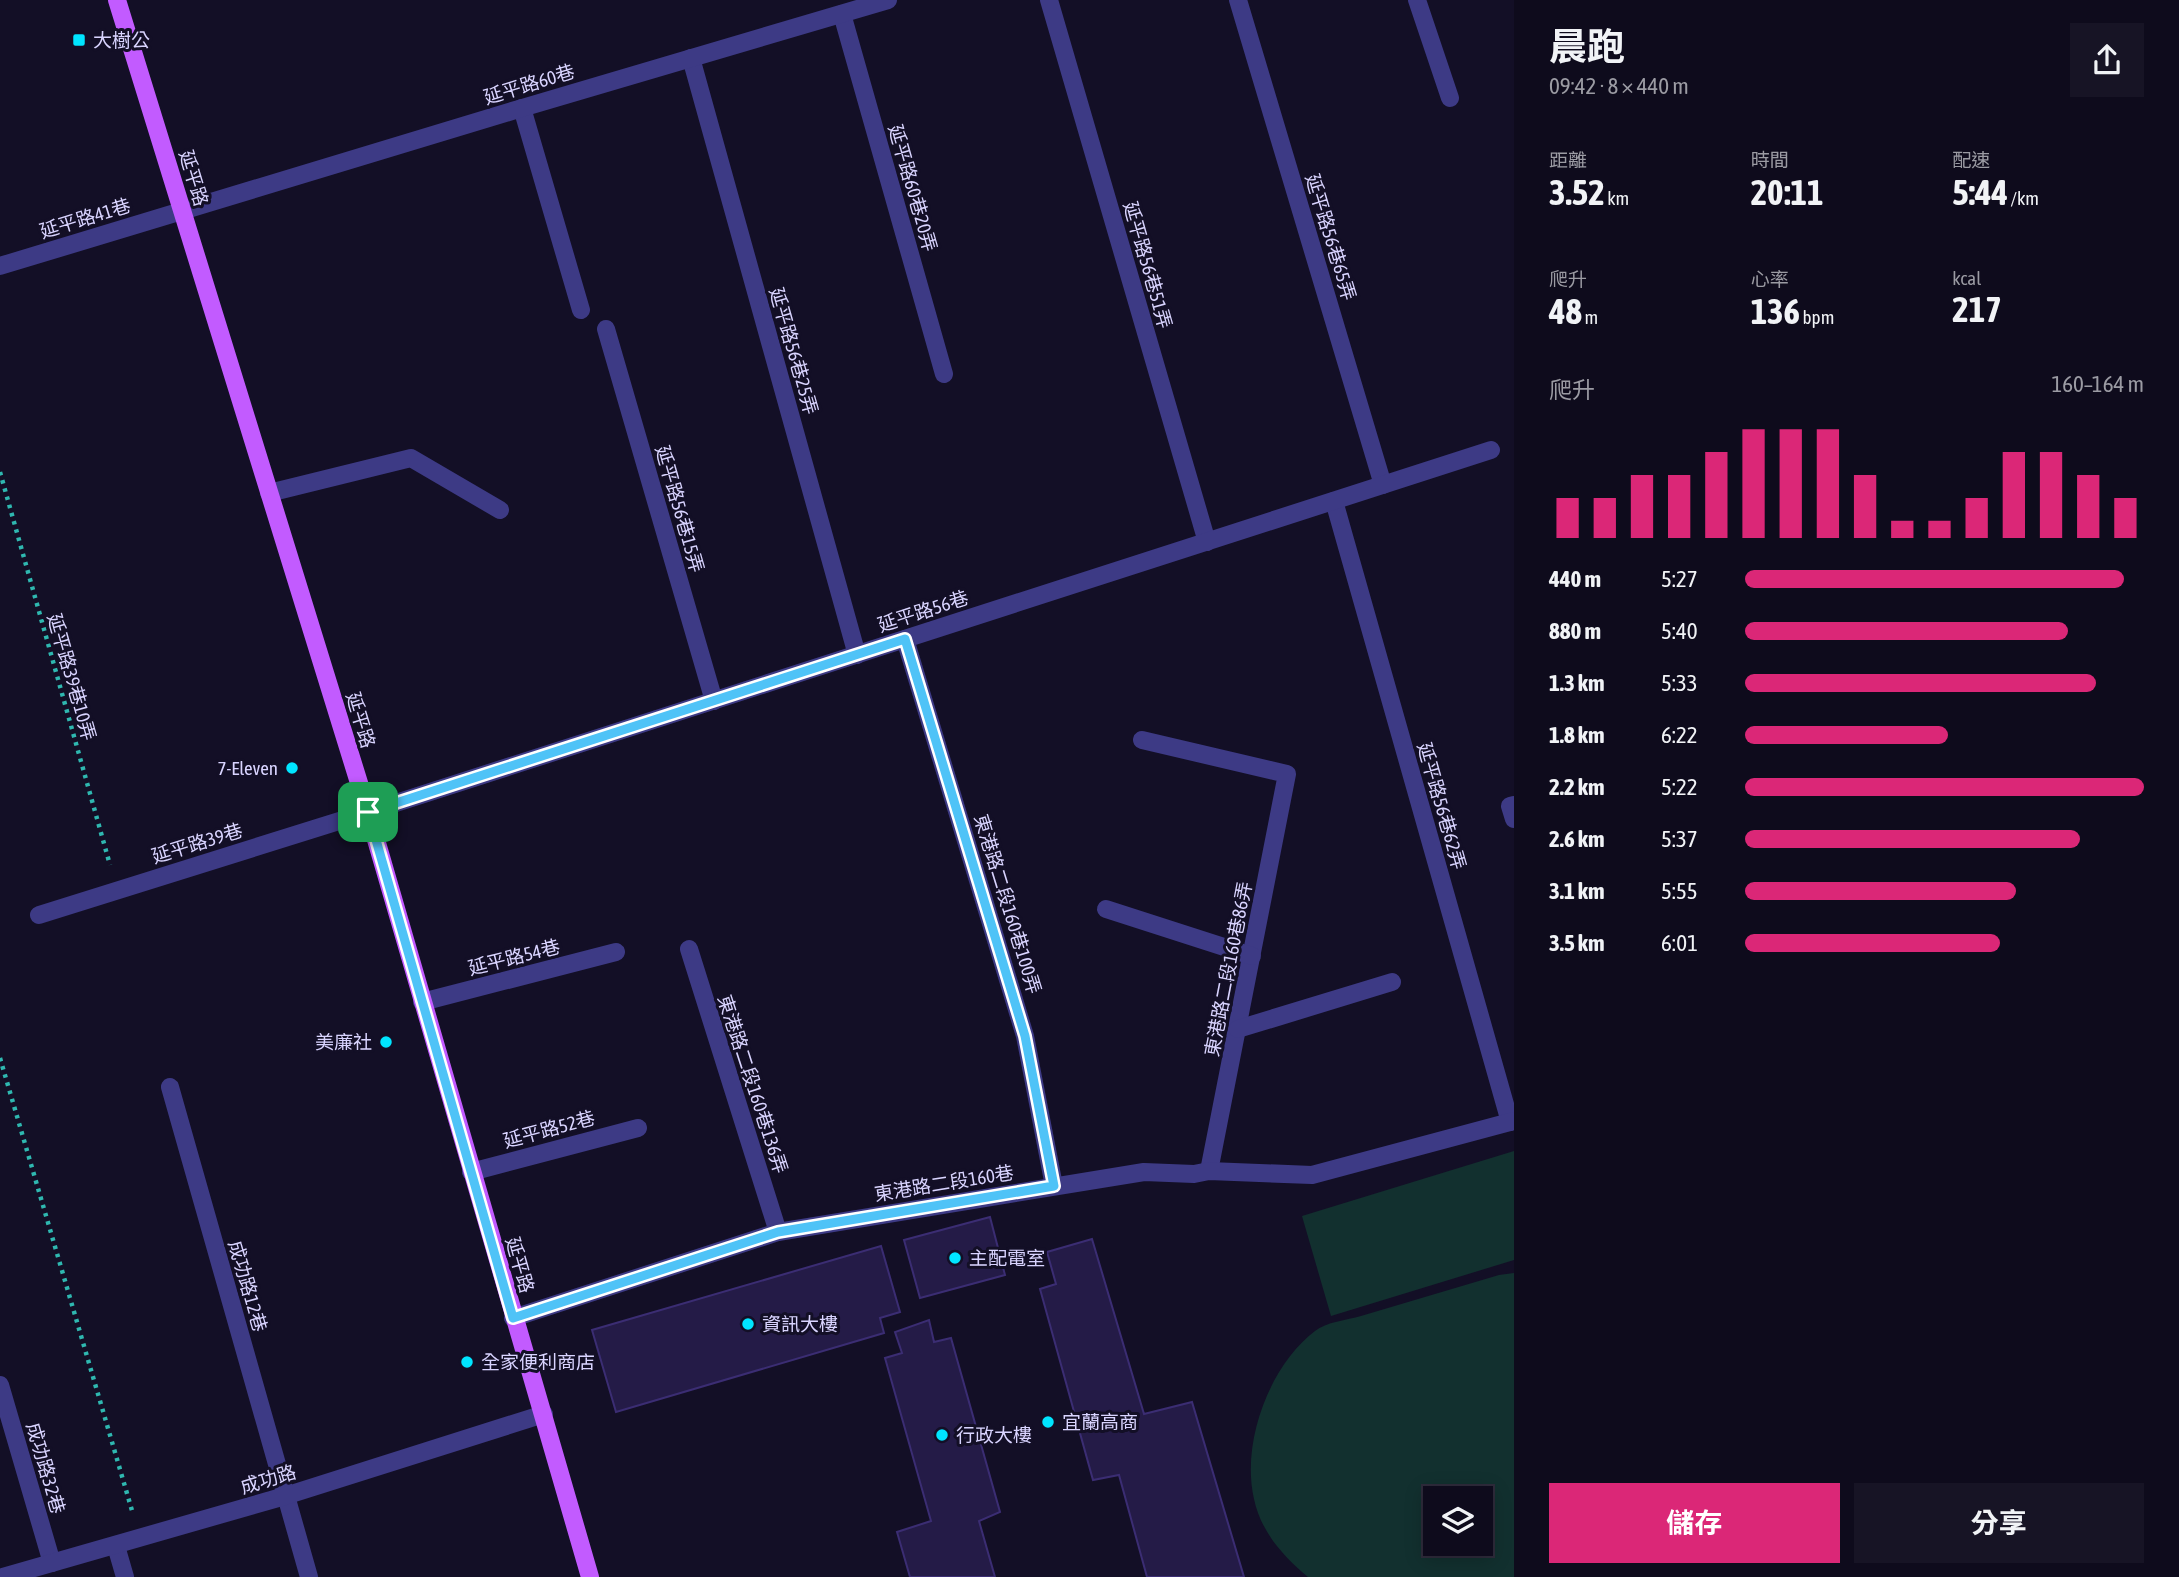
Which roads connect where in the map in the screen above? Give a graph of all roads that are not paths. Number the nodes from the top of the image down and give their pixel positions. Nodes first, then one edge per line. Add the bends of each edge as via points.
1 (117, 0) edge
2 (888, 0) edge
3 (1049, 0) edge
4 (1238, 0) edge
5 (1417, 0) edge
6 (842, 14) junction
7 (691, 58) junction
8 (1450, 98) dead end
9 (522, 108) junction
10 (182, 211) junction
11 (0, 266) edge
12 (581, 310) dead end
13 (606, 328) dead end
14 (944, 374) dead end
15 (1491, 450) dead end
16 (1383, 485) junction
17 (269, 493) junction
18 (1334, 501) junction
19 (500, 510) dead end
20 (1207, 542) junction
21 (905, 639) junction
22 (857, 654) junction
23 (714, 701) junction
24 (1142, 740) dead end
25 (1514, 805) edge
26 (368, 812) junction
27 (1514, 819) edge
28 (1106, 909) dead end
29 (39, 915) dead end
30 (689, 949) dead end
31 (616, 952) dead end
32 (1252, 956) junction
33 (1392, 982) dead end
34 (422, 1002) junction
35 (1238, 1029) junction
36 (170, 1087) dead end
37 (1512, 1122) edge
38 (638, 1128) dead end
39 (1209, 1171) junction
40 (471, 1172) junction
41 (1054, 1186) junction
42 (778, 1232) junction
43 (513, 1318) junction
44 (0, 1385) edge
45 (544, 1414) junction
46 (285, 1496) junction
47 (116, 1546) junction
48 (52, 1563) junction
49 (3, 1577) edge
50 (125, 1577) edge
51 (309, 1577) edge
52 (590, 1577) edge

1 - 10 main road, 延平路
2 - 6 street, 延平路60巷
3 - 20 street, 延平路56巷51弄
4 - 16 street, 延平路56巷65弄
5 - 8 street
6 - 7 street, 延平路60巷
6 - 14 street, 延平路60巷20弄
7 - 9 street, 延平路60巷
7 - 22 street, 延平路56巷25弄
9 - 10 street, 延平路60巷
9 - 12 street
10 - 11 street, 延平路41巷
10 - 17 main road, 延平路
13 - 23 street, 延平路56巷15弄
15 - 16 street, 延平路56巷
16 - 18 street, 延平路56巷
17 - 19 street via 411,458
17 - 26 main road, 延平路
18 - 20 street, 延平路56巷
18 - 37 street, 延平路56巷62弄
20 - 21 street, 延平路56巷
21 - 22 street, 延平路56巷
21 - 41 street, 東港路二段160巷100弄 via 1025,1036
22 - 23 street, 延平路56巷
23 - 26 street, 延平路56巷
24 - 32 street, 東港路二段160巷86弄 via 1287,774
25 - 27 street via 1510,806
26 - 29 street, 延平路39巷
26 - 34 main road, 延平路
28 - 32 street
30 - 42 street, 東港路二段160巷136弄
31 - 34 street, 延平路54巷
32 - 35 street, 東港路二段160巷86弄
33 - 35 street
34 - 40 main road, 延平路
35 - 39 street, 東港路二段160巷86弄
36 - 46 street, 成功路12巷
37 - 39 street, 東港路二段160巷 via 1312,1175
38 - 40 street, 延平路52巷
39 - 41 street, 東港路二段160巷 via 1144,1172
40 - 43 main road, 延平路
41 - 42 street, 東港路二段160巷
42 - 43 street, 東港路二段160巷
43 - 45 main road, 延平路
44 - 48 street, 成功路32巷
45 - 46 street, 成功路
45 - 52 main road, 延平路
46 - 47 street, 成功路
46 - 51 street, 成功路12巷
47 - 48 street, 成功路
47 - 50 street
48 - 49 street, 成功路

